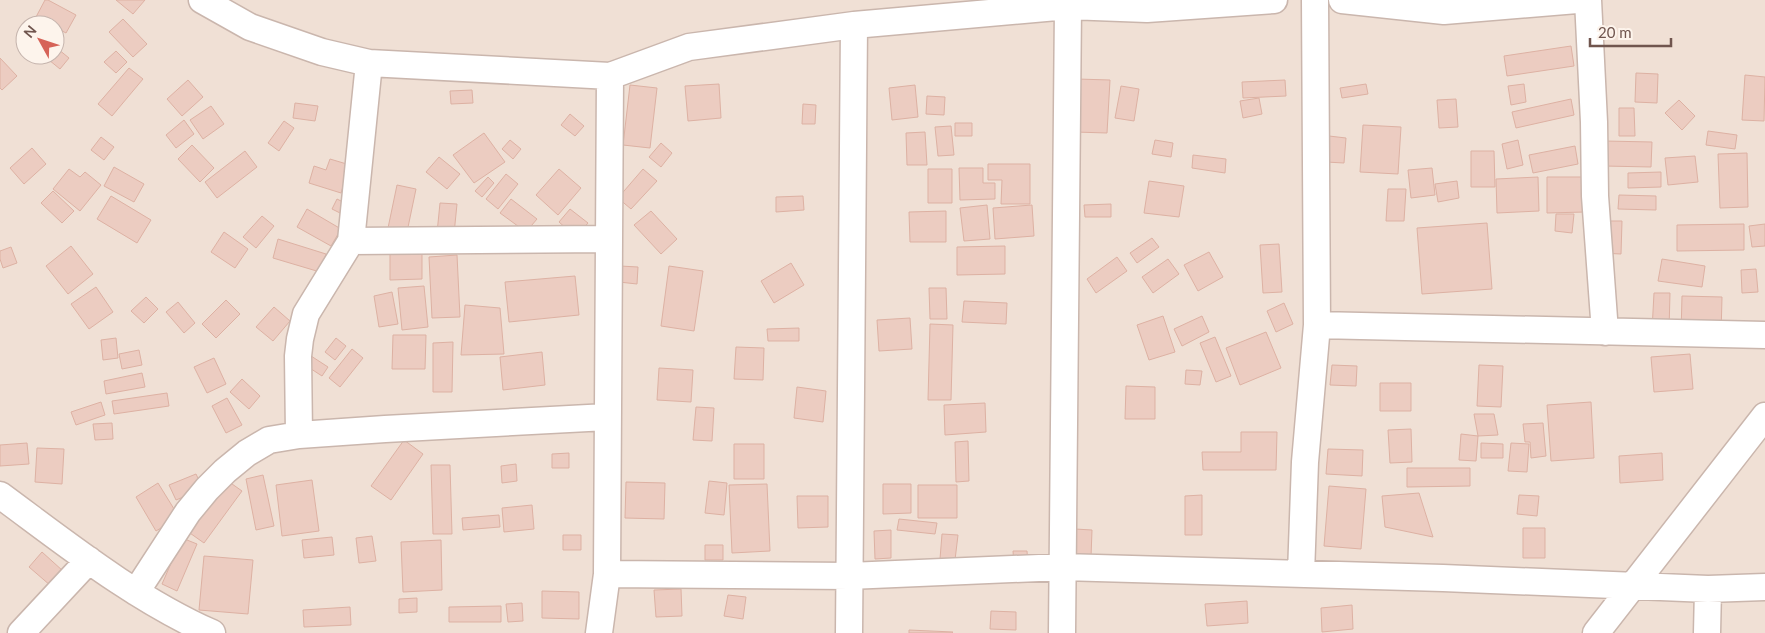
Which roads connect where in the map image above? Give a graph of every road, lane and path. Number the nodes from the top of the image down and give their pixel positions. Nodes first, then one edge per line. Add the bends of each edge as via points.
1 (202, 0) edge
2 (1274, 0) edge
3 (1315, 0) edge
4 (1342, 0) edge
5 (1577, 0) edge
6 (1588, 0) edge
7 (1068, 6) junction
8 (854, 25) junction
9 (369, 64) junction
10 (610, 76) junction
11 (608, 239) junction
12 (351, 241) junction
13 (1317, 325) junction
14 (1606, 332) junction
15 (1765, 335) edge
16 (1765, 416) edge
17 (607, 417) junction
18 (299, 435) junction
19 (0, 495) edge
20 (89, 560) junction
21 (1062, 567) junction
22 (607, 574) junction
23 (1301, 574) junction
24 (849, 576) junction
25 (1633, 585) junction
26 (1708, 588) junction
27 (1765, 588) edge
28 (136, 592) junction
29 (21, 633) edge
30 (212, 633) edge
31 (599, 633) edge
32 (849, 633) edge
33 (1062, 633) edge
34 (1596, 633) edge
35 (1707, 633) edge

1 - 9 street via 250,27
2 - 7 street via 1147,9
3 - 13 street
4 - 5 street via 1444,11
6 - 14 street via 1595,196
7 - 8 street
7 - 21 street
8 - 10 street via 689,47
8 - 24 street
9 - 10 street
9 - 12 street
10 - 11 street
11 - 12 street
11 - 17 street
12 - 18 street via 306,314 298,356
13 - 14 street
13 - 23 street via 1305,462
14 - 15 street
16 - 25 street
17 - 18 street
17 - 22 street
18 - 28 street via 269,440 225,471 188,512
19 - 20 street
20 - 28 street
20 - 29 street
21 - 23 street
21 - 24 street
21 - 33 street
22 - 24 street
22 - 31 street
23 - 25 street
24 - 32 street
25 - 26 street
25 - 34 street
26 - 27 street
26 - 35 street
28 - 30 street

